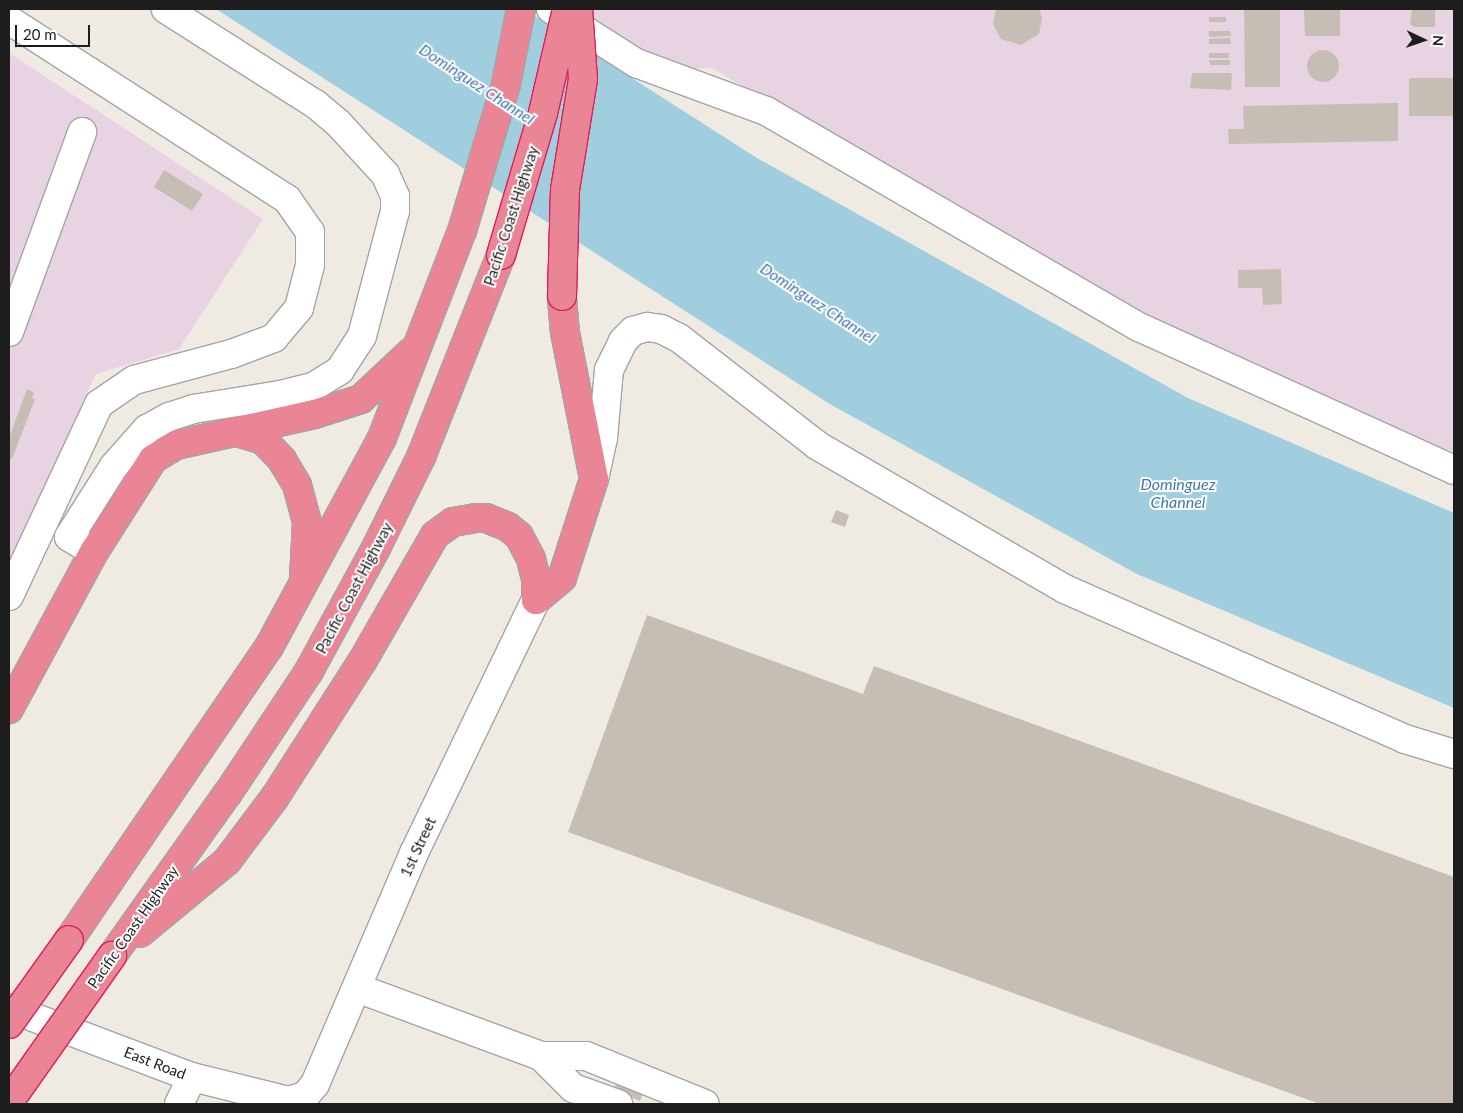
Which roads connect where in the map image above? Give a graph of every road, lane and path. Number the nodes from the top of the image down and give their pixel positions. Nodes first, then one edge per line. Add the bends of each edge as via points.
1 (166, 9) edge
2 (521, 9) edge
3 (551, 9) edge
4 (567, 9) edge
5 (578, 9) edge
6 (9, 20) edge
7 (82, 132) dead end
8 (9, 332) edge
9 (417, 345) junction
10 (234, 431) junction
11 (1454, 470) edge
12 (594, 479) junction
13 (94, 552) junction
14 (304, 584) junction
15 (9, 596) edge
16 (536, 600) junction
17 (11, 696) edge
18 (1454, 754) edge
19 (112, 956) junction
20 (356, 988) junction
21 (9, 1008) edge
22 (9, 1024) edge
23 (541, 1056) junction
24 (192, 1077) junction
25 (305, 1096) joint
26 (9, 1102) edge
27 (179, 1104) edge
28 (618, 1104) edge
29 (705, 1104) edge

1 - 13 street via 315,104 338,123 386,174 395,196 395,211 362,336 340,370 313,387 193,409 148,429 114,466 68,537
2 - 9 highway via 506,84 462,231
3 - 11 street via 636,63 766,111 1139,327
4 - 19 highway, Pacific Coast Highway, bridge via 543,113 501,255 421,457 309,671 228,793
5 - 12 highway, bridge via 583,79 565,190 562,296 565,333
6 - 15 street via 288,199 310,232 310,265 299,308 274,338 231,354 134,380 99,404
7 - 8 street
9 - 10 highway via 361,399 314,414
9 - 14 highway via 382,438
10 - 13 highway via 176,445 153,459
10 - 14 highway via 263,440 282,460 298,485 307,523
12 - 16 highway via 562,578
12 - 18 street via 603,438 608,370 623,341 633,331 647,327 662,330 678,338 818,446 1065,589 1406,739
13 - 17 highway
14 - 22 highway, bridge via 269,647 70,940
16 - 19 highway via 536,579 531,559 519,536 508,527 486,518 475,518 453,522 435,535 353,676 275,797 227,860
16 - 20 street, 1st Street via 414,853
19 - 26 highway, Pacific Coast Highway, bridge
20 - 23 street
20 - 25 street, 1st Street via 315,1084
21 - 24 street, East Road
23 - 28 street via 573,1088
23 - 29 street via 586,1056
24 - 25 street, East Road via 288,1101
24 - 27 street

